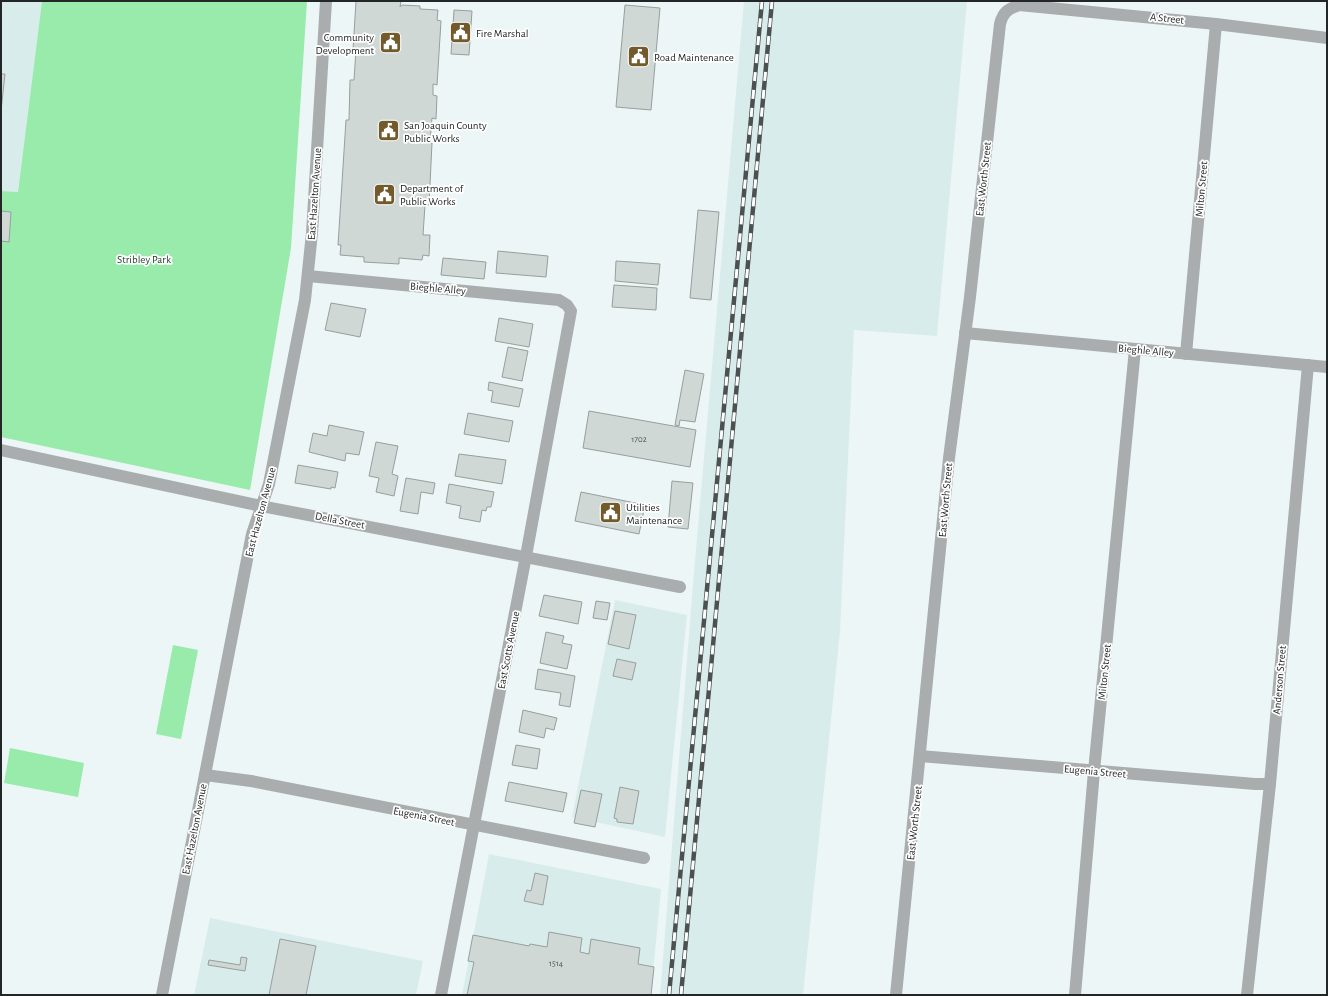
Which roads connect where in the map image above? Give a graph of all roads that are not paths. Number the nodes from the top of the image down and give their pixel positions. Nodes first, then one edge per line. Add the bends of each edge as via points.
1 (326, 1) edge
2 (1008, 9) joint
3 (1216, 24) junction
4 (1327, 38) edge
5 (308, 276) junction
6 (567, 305) joint
7 (965, 333) junction
8 (1135, 349) junction
9 (1186, 354) junction
10 (1308, 365) junction
11 (1327, 367) edge
12 (1, 450) edge
13 (261, 506) junction
14 (526, 556) junction
15 (680, 587) dead end
16 (920, 756) junction
17 (1094, 771) junction
18 (205, 775) junction
19 (1270, 784) junction
20 (474, 826) junction
21 (644, 858) dead end
22 (162, 995) edge
23 (441, 995) edge
24 (896, 995) edge
25 (1076, 995) edge
26 (1247, 995) edge

1 - 5 street, East Hazelton Avenue
2 - 3 street, A Street via 1019,5
2 - 7 street, East Worth Street via 1002,14 1000,24
3 - 4 street, A Street
3 - 9 street, Milton Street
5 - 6 street, Bieghle Alley via 559,300
5 - 13 street, East Hazelton Avenue via 269,484
6 - 14 street, East Scotts Avenue via 571,316
7 - 8 street, Bieghle Alley
7 - 16 street, East Worth Street via 949,458
8 - 9 street, Bieghle Alley
8 - 17 street, Milton Street
9 - 10 street, Bieghle Alley
10 - 11 street, Bieghle Alley
10 - 19 street, Anderson Street
12 - 13 street, Della Street
13 - 14 street, Della Street
13 - 18 street, East Hazelton Avenue via 252,534
14 - 15 street, Della Street
14 - 20 street, East Scotts Avenue
16 - 17 street, Eugenia Street
16 - 24 street, East Worth Street
17 - 19 street, Eugenia Street
17 - 25 street, Milton Street
18 - 20 street, Eugenia Street via 251,781
18 - 22 street, East Hazelton Avenue
19 - 26 street, Anderson Street
20 - 21 street, Eugenia Street
20 - 23 street, East Scotts Avenue

